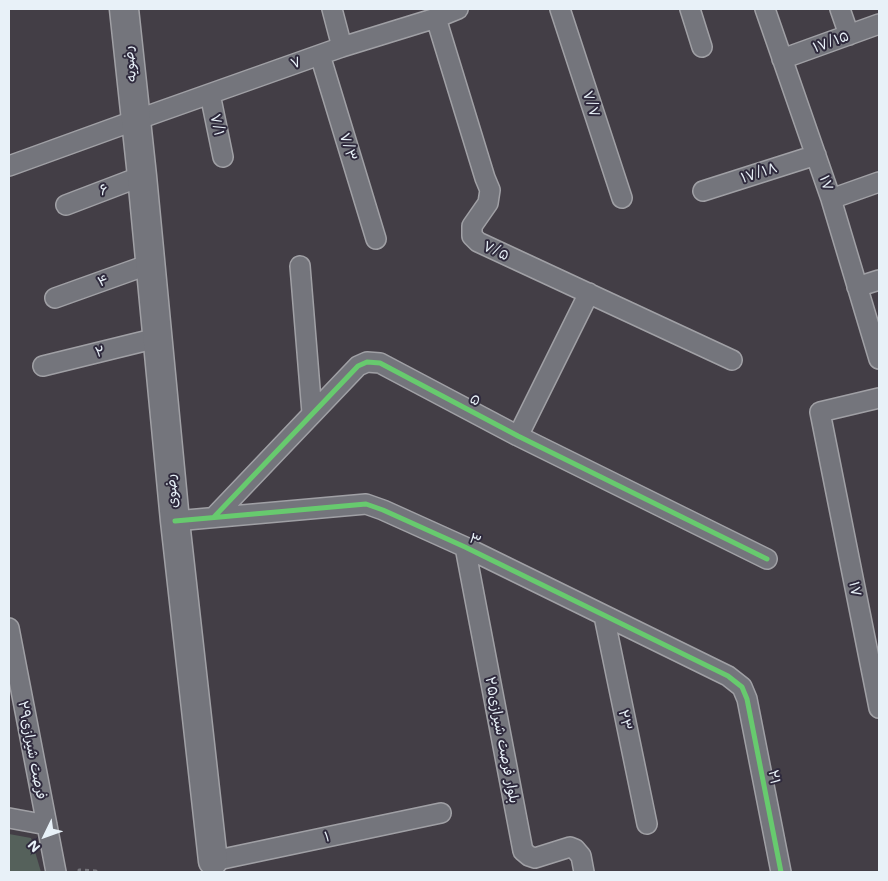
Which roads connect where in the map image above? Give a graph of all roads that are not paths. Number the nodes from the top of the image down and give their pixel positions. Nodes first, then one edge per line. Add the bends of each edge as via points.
1 (124, 9) edge
2 (332, 9) edge
3 (458, 9) edge
4 (560, 9) edge
5 (690, 9) edge
6 (765, 9) edge
7 (840, 9) edge
8 (436, 18) junction
9 (879, 24) edge
10 (849, 35) junction
11 (342, 47) junction
12 (702, 47) dead end
13 (320, 55) junction
14 (782, 59) junction
15 (210, 94) junction
16 (136, 120) junction
17 (816, 155) junction
18 (223, 157) dead end
19 (9, 166) edge
20 (142, 176) junction
21 (879, 182) edge
22 (702, 191) dead end
23 (622, 198) dead end
24 (831, 199) junction
25 (66, 205) dead end
26 (376, 239) dead end
27 (150, 264) junction
28 (300, 266) dead end
29 (879, 280) edge
30 (857, 287) junction
31 (589, 293) junction
32 (55, 298) dead end
33 (158, 338) junction
34 (879, 359) edge
35 (732, 360) dead end
36 (43, 366) dead end
37 (879, 398) edge
38 (312, 413) junction
39 (518, 436) junction
40 (214, 516) junction
41 (175, 521) junction
42 (465, 547) junction
43 (767, 559) dead end
44 (604, 616) junction
45 (9, 628) edge
46 (742, 688) joint
47 (879, 708) edge
48 (441, 814) dead end
49 (9, 818) edge
50 (647, 824) dead end
51 (47, 825) junction
52 (207, 868) edge
53 (56, 872) edge
54 (584, 872) edge
55 (781, 872) edge

1 - 16 main road, رضویه
2 - 11 street
3 - 8 street, ۷
4 - 23 street, ۷/۷
5 - 12 street
6 - 14 street, ۱۷
7 - 10 street
8 - 11 street, ۷
8 - 31 street, ۷/۵ via 490,190 488,203 472,226 472,236 478,242
9 - 10 street, ۱۷/۱۵
10 - 14 street, ۱۷/۱۵
11 - 13 street, ۷
13 - 15 street, ۷
13 - 26 street, ۷/۳
14 - 17 street, ۱۷
15 - 16 street, ۷
15 - 18 street, ۷/۱
16 - 19 street, ۷
16 - 20 main road, رضوی
17 - 22 street, ۱۷/۱۸
17 - 24 street, ۱۷
20 - 25 street, ۶
20 - 27 main road, رضوی
21 - 24 street
24 - 30 street, ۱۷
27 - 32 street, ۴
27 - 33 main road, رضوی
28 - 38 street
29 - 30 street
30 - 34 street, ۱۷
31 - 35 street, ۷/۵
31 - 39 street
33 - 36 street, ۲
33 - 41 main road, رضوی
37 - 47 street, ۱۷ via 820,412
38 - 39 street, ۵ via 358,366 373,362
38 - 40 street, ۵
39 - 43 street, ۵
40 - 41 street, ۳
40 - 42 street, ۳ via 366,504
41 - 52 main road, رضوی
42 - 44 street, ۳
42 - 54 street, بلوار فرصت شیرازی۲۵ via 522,850 535,858 570,847 581,856
44 - 46 street, ۳ via 728,676
44 - 50 street, ۲۳
45 - 51 street, فرصت شیرازی۲۹
46 - 55 street, ۲۱
48 - 52 street, ۱
49 - 51 street
51 - 53 street, فرصت شیرازی۲۹

